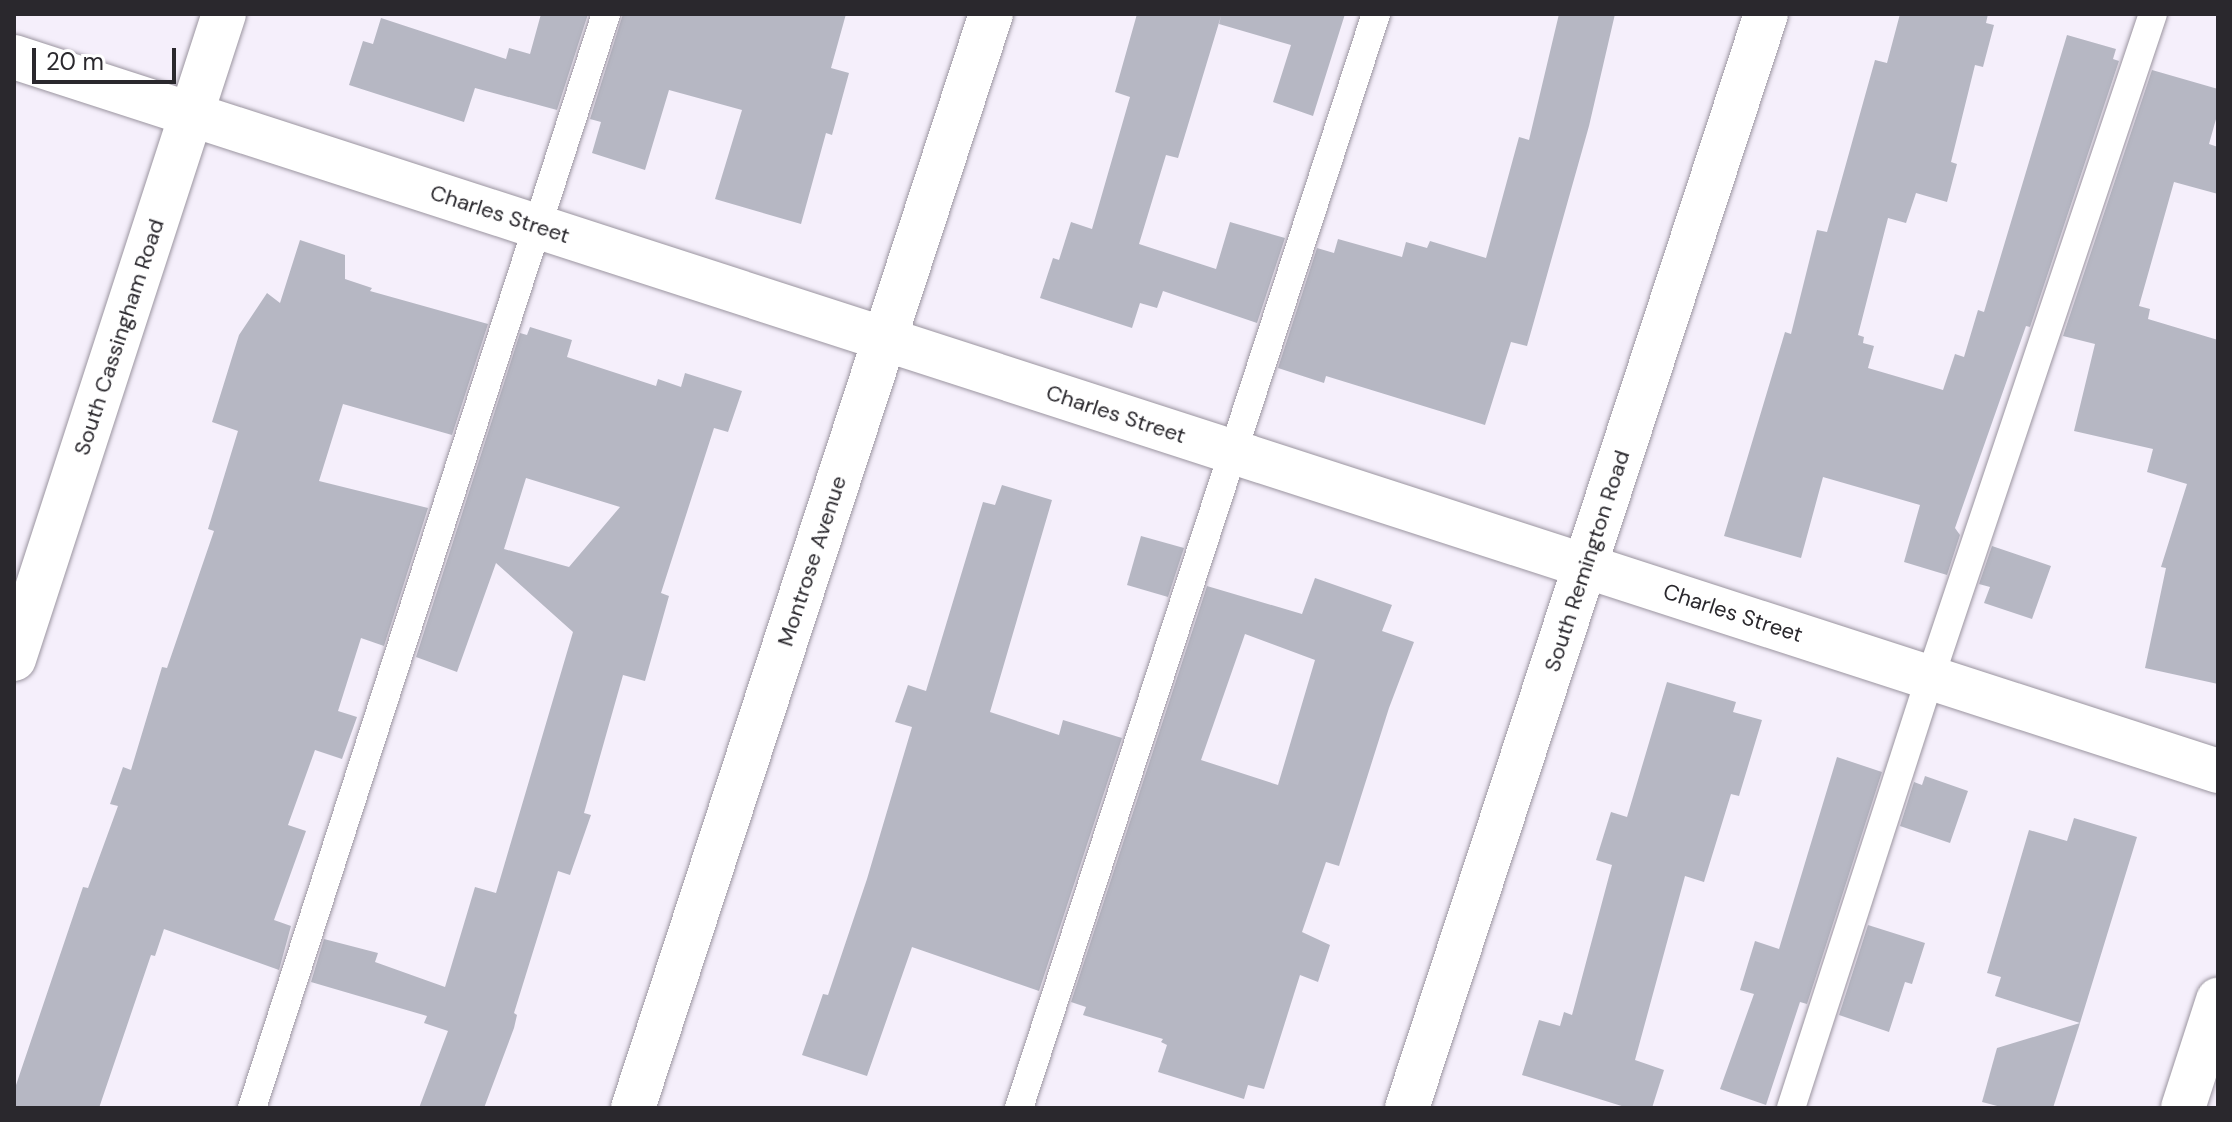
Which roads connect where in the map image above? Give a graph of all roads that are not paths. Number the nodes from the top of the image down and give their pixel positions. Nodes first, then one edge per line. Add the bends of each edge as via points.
1 (224, 14) edge
2 (606, 14) edge
3 (991, 14) edge
4 (1376, 14) edge
5 (1766, 14) edge
6 (2153, 14) edge
7 (14, 57) edge
8 (192, 115) junction
9 (537, 226) junction
10 (884, 338) junction
11 (1233, 452) junction
12 (1585, 566) junction
13 (14, 659) edge
14 (1930, 678) junction
15 (2218, 771) edge
16 (2218, 1000) edge
17 (252, 1108) edge
18 (633, 1108) edge
19 (1019, 1108) edge
20 (1407, 1108) edge
21 (1791, 1108) edge
22 (2183, 1108) edge

1 - 8 street, South Cassingham Road
2 - 9 lane
3 - 10 street, Montrose Avenue
4 - 11 lane
5 - 12 street, South Remington Road
6 - 14 lane
7 - 8 street, Charles Street
8 - 9 street, Charles Street
8 - 13 street, South Cassingham Road
9 - 10 street, Charles Street
9 - 17 lane
10 - 11 street, Charles Street
10 - 18 street, Montrose Avenue
11 - 12 street, Charles Street
11 - 19 lane
12 - 14 street, Charles Street
12 - 20 street, South Remington Road
14 - 15 street, Charles Street
14 - 21 lane
16 - 22 street

